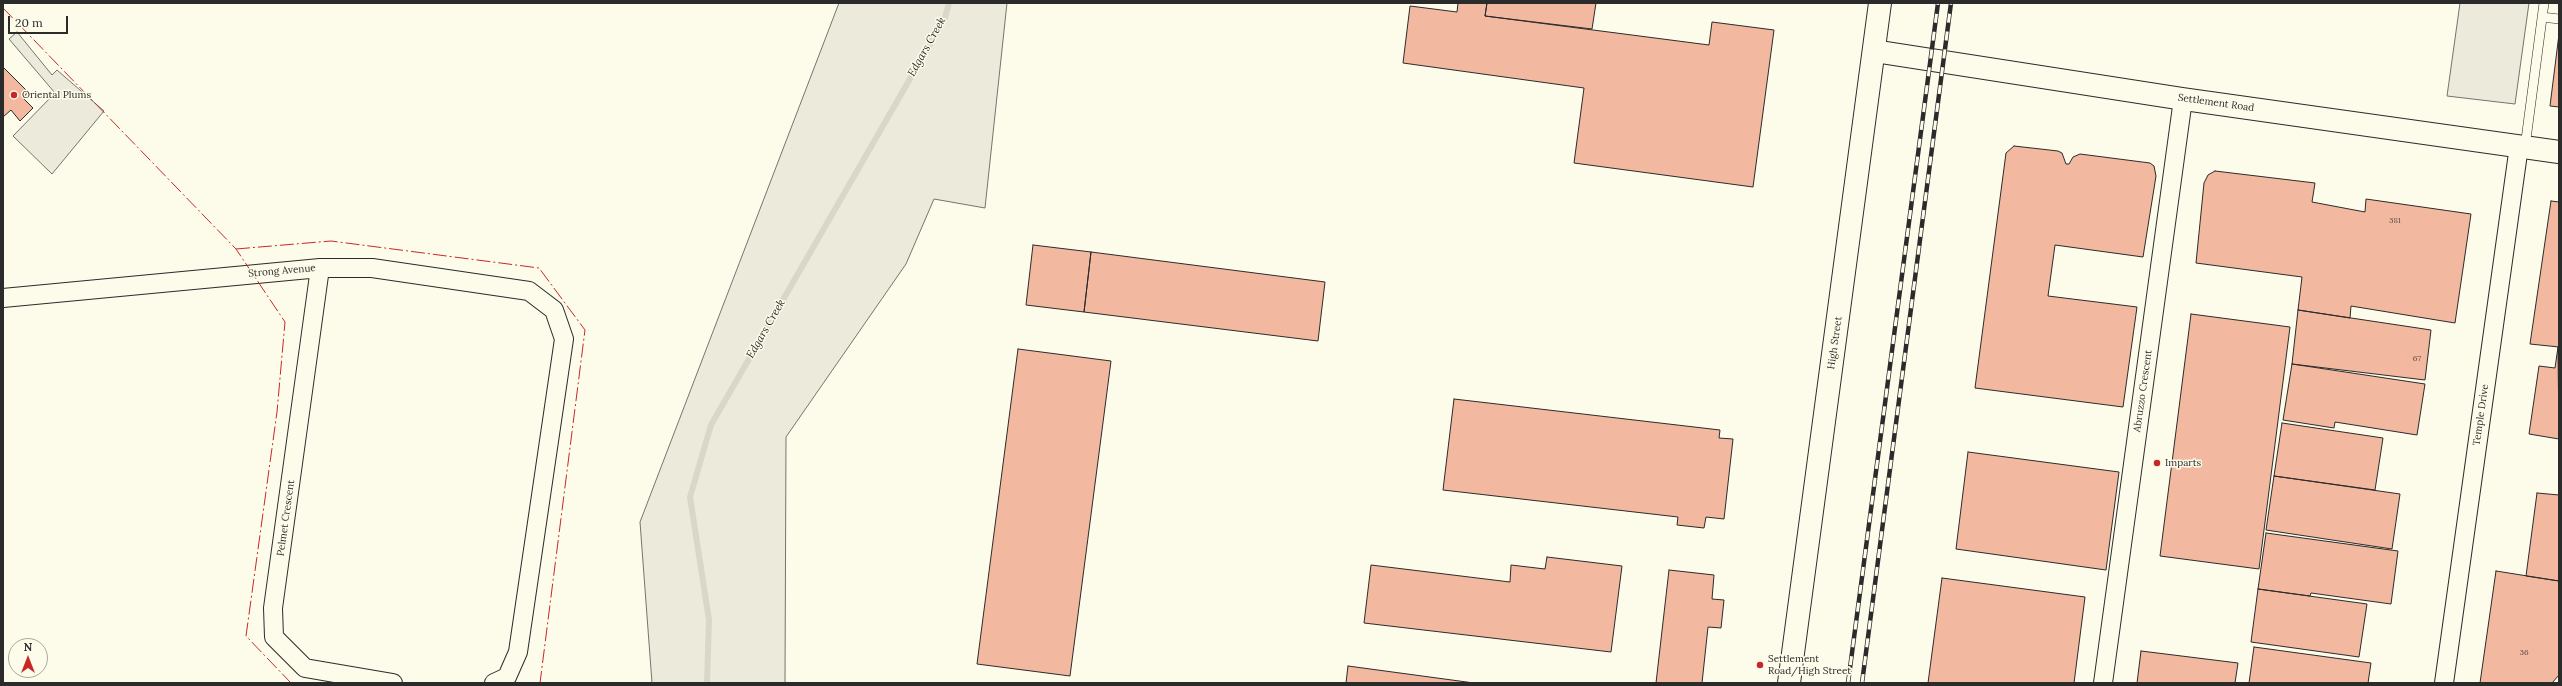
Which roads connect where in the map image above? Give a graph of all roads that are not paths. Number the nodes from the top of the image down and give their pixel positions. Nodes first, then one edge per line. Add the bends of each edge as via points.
1 (1880, 3) edge
2 (2544, 3) edge
3 (2542, 17) junction
4 (2559, 19) edge
5 (1874, 51) junction
6 (2183, 99) junction
7 (2522, 146) junction
8 (2559, 152) edge
9 (320, 268) junction
10 (3, 298) edge
11 (393, 683) edge
12 (494, 683) edge
13 (1789, 683) edge
14 (2103, 683) edge
15 (2444, 683) edge

1 - 5 main road, High Street
2 - 3 lane
3 - 4 lane
3 - 7 lane
5 - 6 main road, Settlement Road
5 - 13 main road, High Street
6 - 7 main road, Settlement Road
6 - 14 street, Abruzzo Crescent
7 - 8 main road, Settlement Road
7 - 15 street, Temple Drive
9 - 10 street, Strong Avenue
9 - 11 street, Pelmet Crescent via 273,608 274,637 305,668
9 - 12 street, Strong Avenue via 372,268 529,291 554,310 564,339 518,652 507,677

